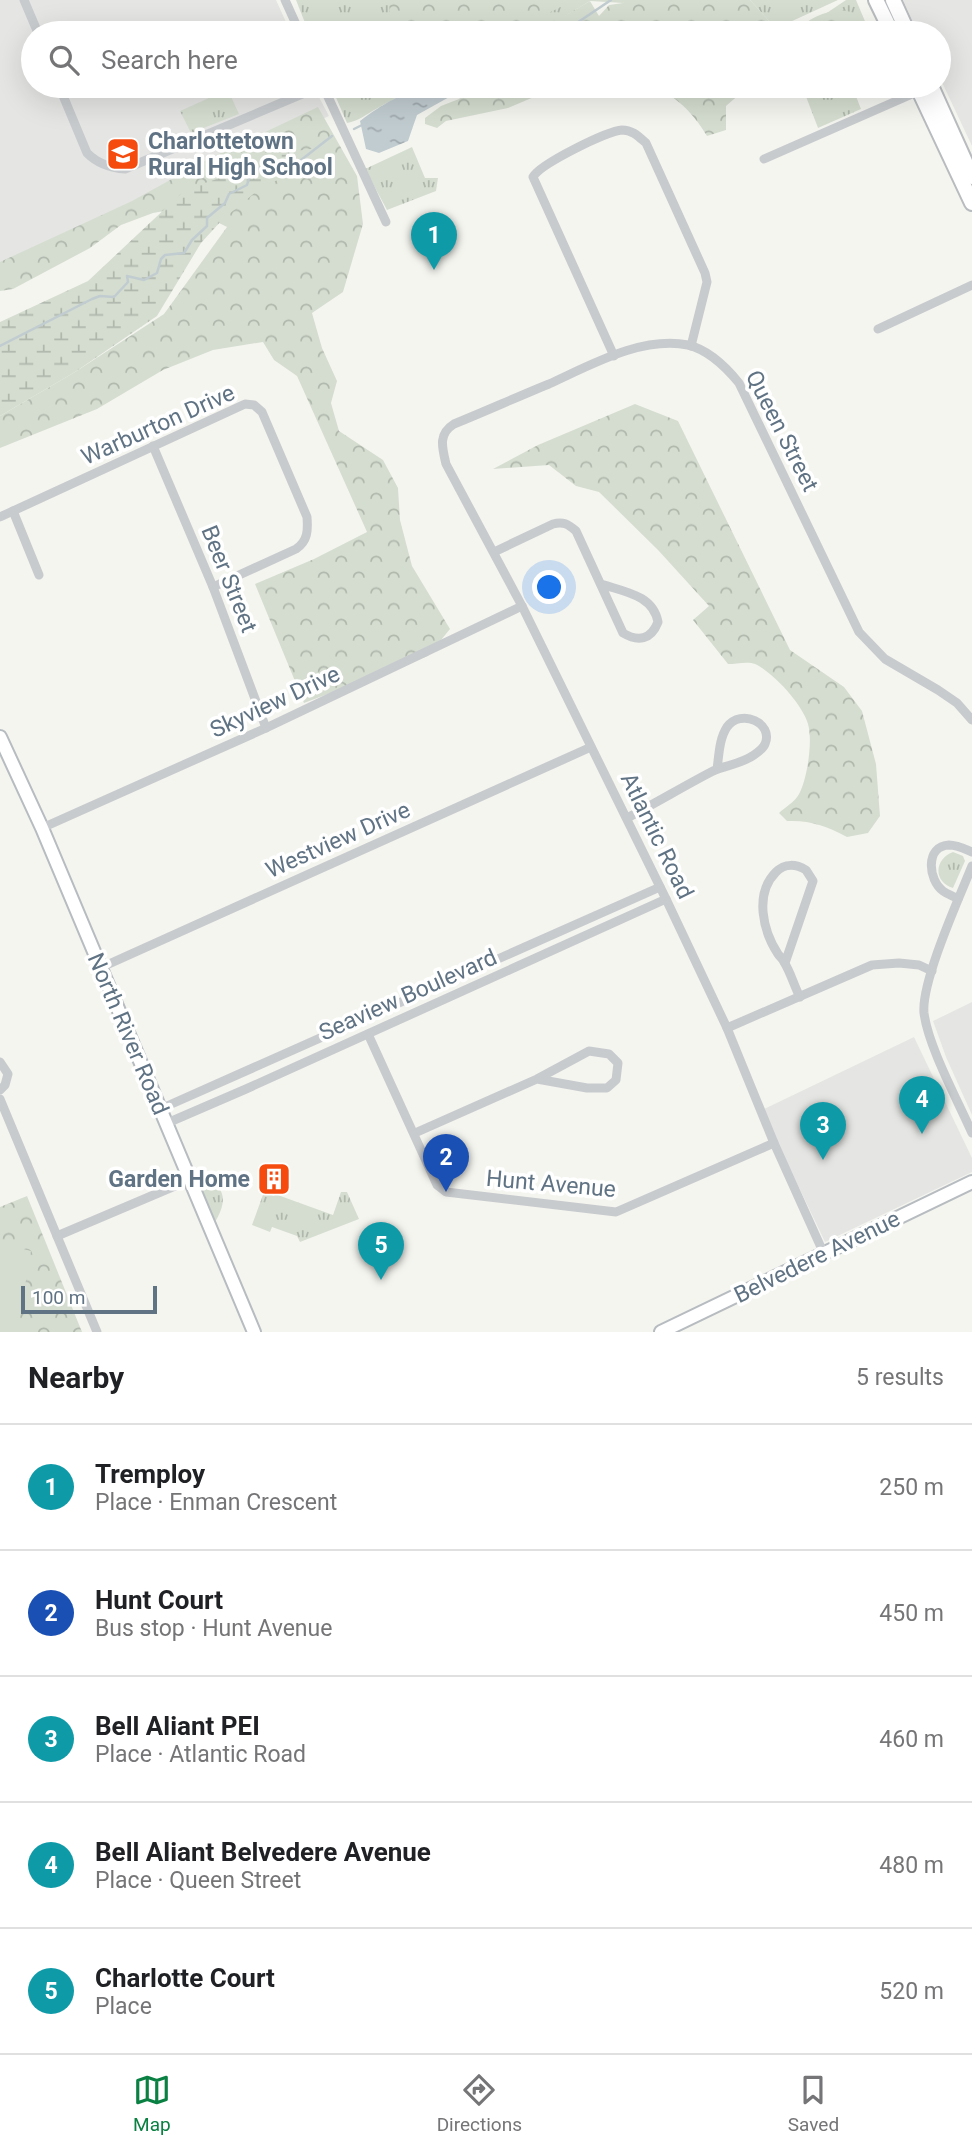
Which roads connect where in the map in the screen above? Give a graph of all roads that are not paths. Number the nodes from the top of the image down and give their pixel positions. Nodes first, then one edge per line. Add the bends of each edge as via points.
1 (24, 0) edge
2 (285, 0) edge
3 (876, 0) edge
4 (893, 0) edge
5 (33, 21) edge
6 (295, 21) edge
7 (886, 21) edge
8 (903, 21) edge
9 (64, 98) edge
10 (294, 98) edge
11 (328, 98) edge
12 (899, 98) edge
13 (928, 98) edge
14 (929, 98) edge
15 (764, 159) dead end
16 (972, 177) edge
17 (972, 203) edge
18 (386, 222) dead end
19 (972, 285) edge
20 (878, 330) dead end
21 (691, 346) junction
22 (614, 356) junction
23 (442, 442) joint
24 (153, 446) junction
25 (13, 511) junction
26 (0, 517) edge
27 (494, 552) junction
28 (39, 575) dead end
29 (601, 584) junction
30 (213, 587) junction
31 (522, 606) junction
32 (972, 720) edge
33 (266, 728) junction
34 (0, 737) edge
35 (592, 747) junction
36 (717, 769) junction
37 (627, 818) junction
38 (42, 828) junction
39 (972, 852) edge
40 (972, 866) edge
41 (660, 887) junction
42 (666, 899) junction
43 (958, 899) junction
44 (785, 963) junction
45 (100, 968) junction
46 (932, 971) junction
47 (800, 997) junction
48 (727, 1028) junction
49 (368, 1034) junction
50 (0, 1062) edge
51 (537, 1079) junction
52 (0, 1090) edge
53 (0, 1099) edge
54 (159, 1110) junction
55 (165, 1124) junction
56 (415, 1133) junction
57 (972, 1133) edge
58 (774, 1143) junction
59 (189, 1180) junction
60 (972, 1182) edge
61 (57, 1236) junction
62 (824, 1254) junction
63 (97, 1332) edge
64 (254, 1332) edge
65 (661, 1332) edge

1 - 5 street
2 - 6 street
3 - 7 main road
4 - 8 main road
9 - 10 street via 87,153 95,161 125,169
11 - 18 street
12 - 15 street
13 - 17 main road
14 - 16 main road
19 - 20 street
21 - 22 street, Queen Street via 656,344
21 - 22 street via 707,282 705,273 646,143 634,132 622,130 552,160 533,177
21 - 32 street, Queen Street via 728,369 739,383 859,632 885,659 939,690
22 - 23 street, Queen Street via 454,424 446,429
23 - 27 street, Atlantic Road via 446,464
24 - 25 street, Warburton Drive
24 - 30 street, Beer Street
24 - 30 street, Warburton Drive via 245,404 254,405 262,412 307,517 303,544
25 - 26 street, Warburton Drive
25 - 28 street
27 - 29 street via 561,522 576,531
27 - 31 street, Atlantic Road
29 - 29 street via 623,633 643,639 650,635 658,622 653,606
30 - 33 street, Beer Street
31 - 33 street, Skyview Drive
31 - 35 street, Atlantic Road
33 - 38 street, Skyview Drive
34 - 38 main road, North River Road
35 - 37 street, Atlantic Road
35 - 45 street, Westview Drive
36 - 36 street via 736,765 764,747 767,737 762,726 745,717 733,720 721,741
36 - 37 street
37 - 41 street, Atlantic Road
38 - 45 main road, North River Road
39 - 43 street via 949,845 933,858 935,881
40 - 43 street
41 - 42 street, Atlantic Road
41 - 54 street, Seaview Boulevard
42 - 48 street, Atlantic Road
42 - 49 street, Seaview Boulevard
43 - 46 street
44 - 44 street via 813,881 806,870 790,865 771,879 762,906 763,920
44 - 47 street
45 - 54 main road, North River Road
46 - 47 street via 909,964 872,965
46 - 57 street via 925,998 929,1034
47 - 48 street
48 - 58 street, Atlantic Road
49 - 55 street, Seaview Boulevard
49 - 56 street, Hunt Avenue
50 - 52 street via 8,1074
51 - 51 street via 607,1088 616,1080 618,1063 609,1054 589,1051
51 - 56 street
53 - 61 street
54 - 55 main road, North River Road
55 - 59 main road, North River Road
56 - 58 street, Hunt Avenue via 437,1185 446,1192 604,1212 627,1209
58 - 62 street, Atlantic Road
59 - 61 street
59 - 64 main road, North River Road
60 - 62 main road, Belvedere Avenue
61 - 63 street
62 - 65 main road, Belvedere Avenue

